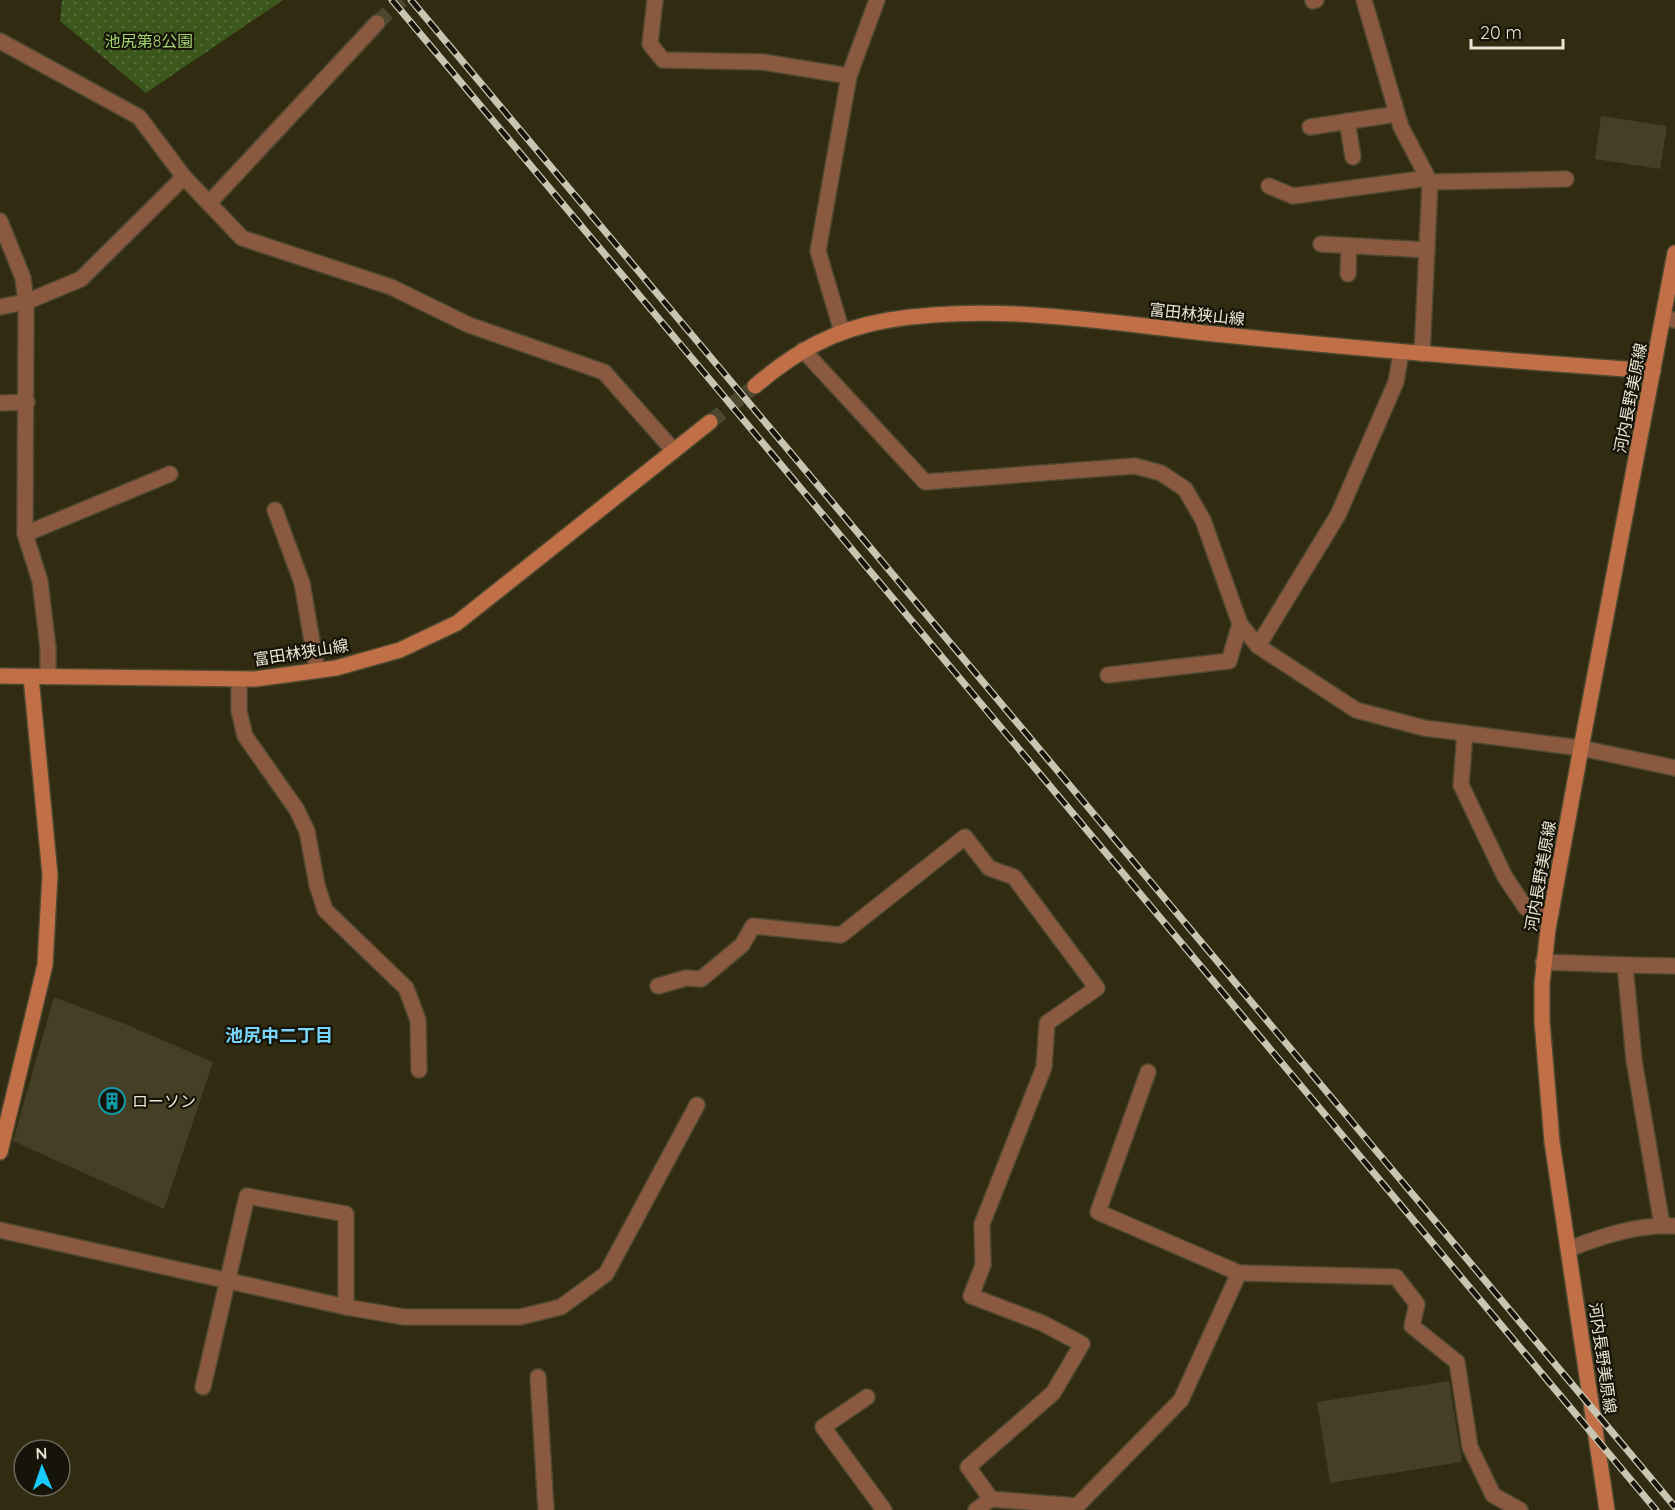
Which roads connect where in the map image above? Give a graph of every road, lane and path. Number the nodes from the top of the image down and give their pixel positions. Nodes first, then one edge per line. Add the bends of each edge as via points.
1 (655, 0) edge
2 (877, 0) edge
3 (1364, 0) edge
4 (377, 23) tunnel mouth
5 (0, 41) edge
6 (849, 76) junction
7 (1397, 114) junction
8 (1347, 121) junction
9 (1310, 127) dead end
10 (1353, 157) dead end
11 (184, 177) junction
12 (1566, 179) dead end
13 (1429, 180) junction
14 (1269, 186) dead end
15 (209, 202) junction
16 (0, 221) edge
17 (1321, 244) dead end
18 (1349, 246) junction
19 (1427, 250) junction
20 (1675, 253) edge
21 (1348, 274) dead end
22 (26, 302) junction
23 (0, 307) edge
24 (1669, 319) edge
25 (842, 332) junction
26 (803, 350) junction
27 (1401, 353) junction
28 (1422, 354) junction
29 (1653, 371) junction
30 (755, 386) tunnel mouth
31 (27, 402) junction
32 (0, 403) edge
33 (710, 422) tunnel mouth
34 (674, 451) junction
35 (170, 474) dead end
36 (275, 510) dead end
37 (25, 534) junction
38 (1240, 624) junction
39 (1258, 646) junction
40 (317, 670) junction
41 (1108, 675) dead end
42 (0, 676) edge
43 (31, 677) junction
44 (48, 677) junction
45 (239, 679) junction
46 (1465, 733) junction
47 (1581, 748) junction
48 (1675, 768) edge
49 (1551, 914) junction
50 (1544, 962) junction
51 (1625, 965) junction
52 (1675, 966) edge
53 (658, 986) dead end
54 (419, 1070) dead end
55 (1148, 1072) dead end
56 (697, 1104) dead end
57 (0, 1152) edge
58 (1668, 1226) edge
59 (0, 1230) edge
60 (1569, 1249) junction
61 (1239, 1273) junction
62 (227, 1280) junction
63 (346, 1307) junction
64 (538, 1377) dead end
65 (203, 1387) dead end
66 (867, 1397) dead end
67 (991, 1499) junction
68 (546, 1510) edge
69 (884, 1510) edge
70 (976, 1510) edge
71 (1520, 1510) edge
72 (1607, 1510) edge

1 - 6 street via 650,44 663,60 763,62
2 - 6 street
3 - 7 street
4 - 15 street
5 - 11 street via 139,117
6 - 25 street via 818,251
7 - 8 street
7 - 13 street
8 - 9 street
8 - 10 street
11 - 15 street
11 - 22 street via 81,279
12 - 13 street
13 - 14 street via 1293,196
13 - 19 street
15 - 34 street via 242,238 391,287 469,325 604,372
16 - 22 street via 23,278
17 - 18 street
18 - 19 street
18 - 21 street
19 - 28 street
20 - 24 main road, 河内長野美原線
22 - 23 street
22 - 31 street
24 - 29 main road, 河内長野美原線
25 - 26 main road, 富田林狭山線
25 - 27 main road, 富田林狭山線 via 888,320 934,315 1023,315
26 - 30 main road, 富田林狭山線
26 - 38 street via 925,482 1135,466 1161,473 1185,489 1203,520
27 - 28 main road, 富田林狭山線
27 - 39 street via 1396,382 1338,514
28 - 29 main road, 富田林狭山線
29 - 47 main road, 河内長野美原線
31 - 32 street
31 - 37 street
33 - 34 main road, 富田林狭山線
34 - 40 main road, 富田林狭山線 via 457,623 400,650
35 - 37 street
36 - 40 street via 302,584
37 - 44 street via 40,581
38 - 39 street
38 - 41 street via 1228,661
39 - 46 street via 1356,710 1424,728
40 - 45 main road, 富田林狭山線
42 - 43 main road, 富田林狭山線
43 - 44 main road, 富田林狭山線
43 - 57 main road via 50,875 45,965
44 - 45 main road, 富田林狭山線
45 - 54 street via 244,736 308,831 317,885 326,910 406,988 418,1020
46 - 47 street
46 - 49 street via 1461,785 1505,877 1526,908
47 - 48 street
47 - 49 main road, 河内長野美原線
49 - 50 main road, 河内長野美原線
50 - 51 street
50 - 60 main road, 河内長野美原線 via 1542,1021 1552,1142
51 - 52 street
51 - 58 street via 1634,1060
53 - 67 street via 686,978 701,979 742,945 753,926 842,936 965,837 989,868 1014,877 1097,988 1047,1023 1044,1067 982,1224 983,1265 971,1296 1042,1323 1082,1344 1053,1394 968,1467
55 - 61 street via 1098,1212
56 - 63 street via 606,1274 561,1308 520,1317 404,1317
58 - 60 street via 1604,1235
59 - 62 street
60 - 72 main road, 河内長野美原線
61 - 67 street via 1181,1400 1077,1506
61 - 71 street via 1395,1277 1417,1304 1412,1326 1457,1362 1470,1447 1493,1495
62 - 63 street
62 - 63 street via 247,1196 346,1214
62 - 65 street
64 - 68 street
66 - 69 street via 824,1426
67 - 70 street

